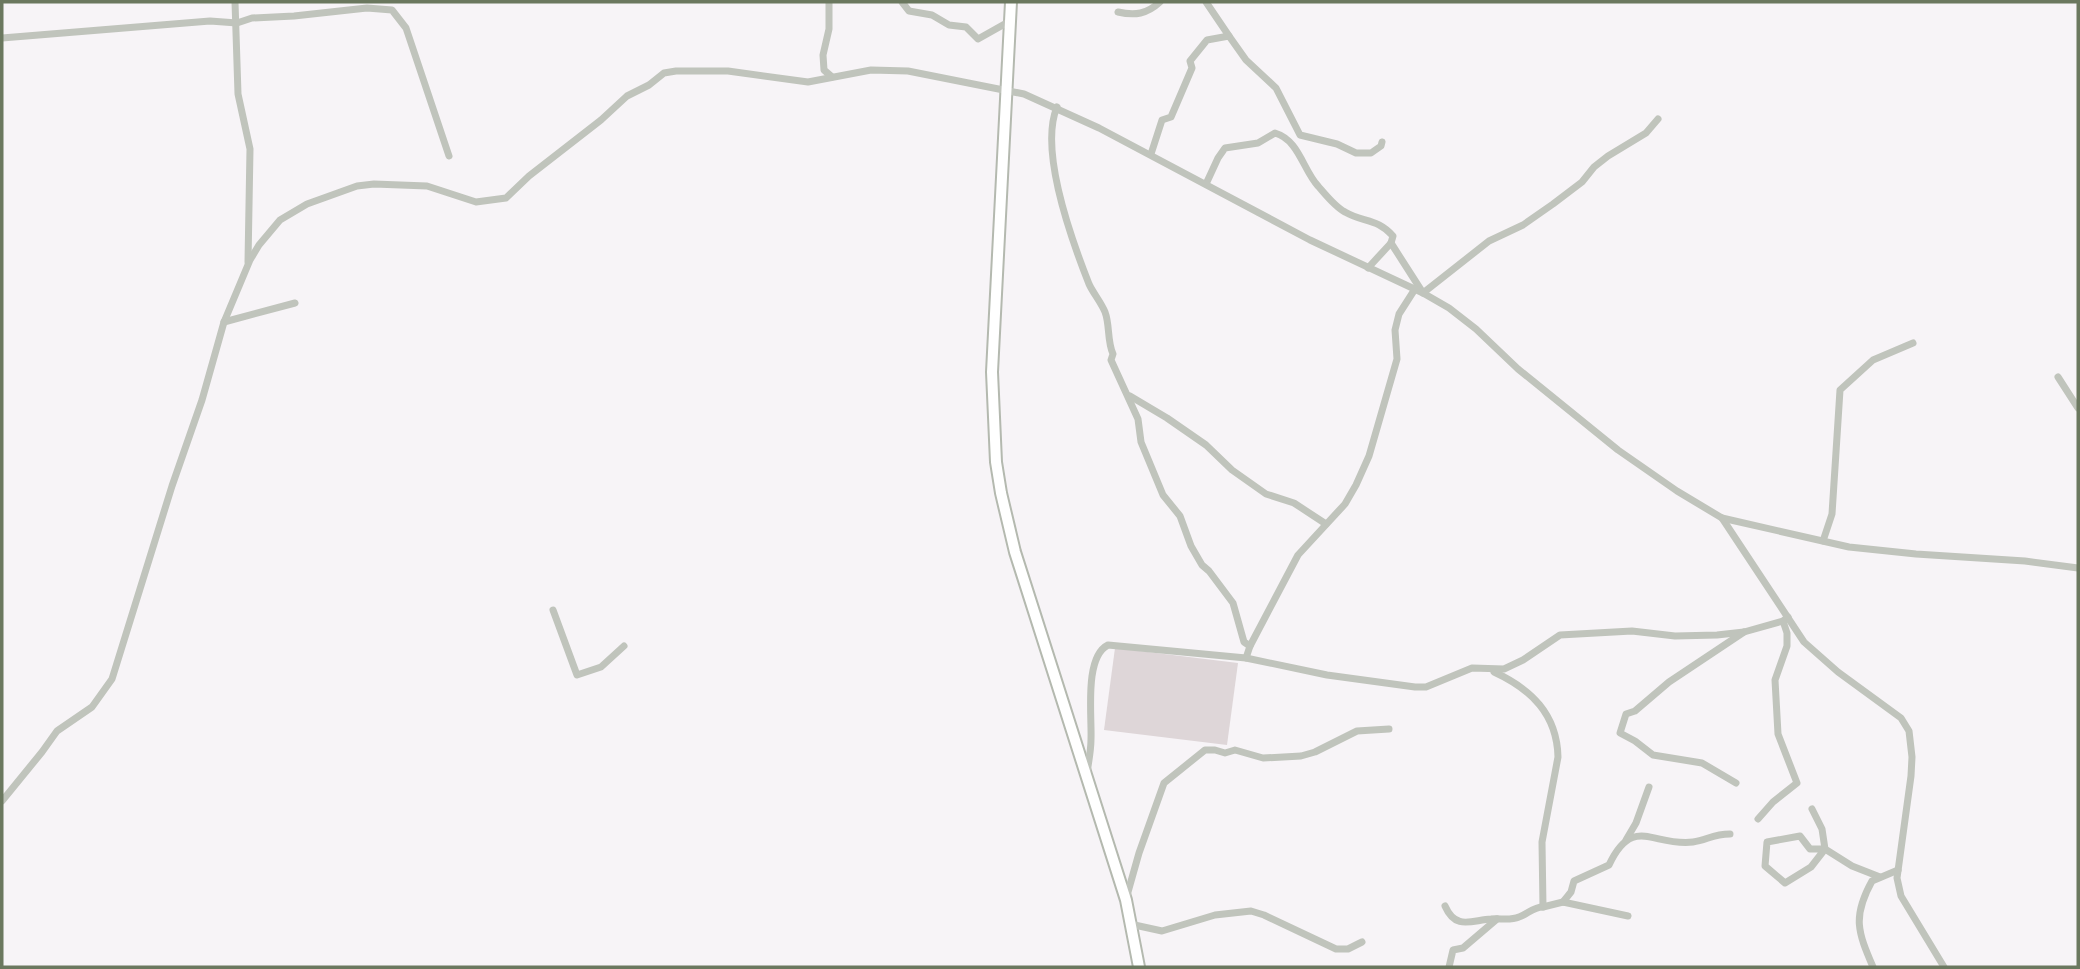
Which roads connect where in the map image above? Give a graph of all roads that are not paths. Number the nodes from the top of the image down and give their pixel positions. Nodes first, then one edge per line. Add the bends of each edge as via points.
1 (235, 2) edge
2 (829, 2) edge
3 (902, 2) edge
4 (1010, 2) edge
5 (1160, 2) edge
6 (1206, 2) edge
7 (1118, 12) dead end
8 (1010, 21) junction
9 (237, 23) junction
10 (1228, 36) junction
11 (2, 38) edge
12 (832, 76) junction
13 (1007, 89) junction
14 (1057, 107) junction
15 (1658, 119) dead end
16 (1382, 142) dead end
17 (1151, 155) junction
18 (449, 156) dead end
19 (1206, 184) junction
20 (1391, 243) junction
21 (248, 264) junction
22 (1368, 268) junction
23 (1419, 291) junction
24 (295, 303) dead end
25 (224, 323) junction
26 (1913, 344) dead end
27 (2058, 377) dead end
28 (1130, 396) junction
29 (2078, 408) edge
30 (1722, 518) junction
31 (1326, 524) junction
32 (1823, 541) junction
33 (2078, 569) edge
34 (553, 610) dead end
35 (1785, 619) junction
36 (1745, 632) junction
37 (624, 646) dead end
38 (1250, 646) junction
39 (1246, 658) junction
40 (1491, 670) junction
41 (1389, 729) dead end
42 (1087, 776) junction
43 (1737, 783) dead end
44 (1649, 787) dead end
45 (2, 801) edge
46 (1812, 808) dead end
47 (1758, 819) dead end
48 (1730, 834) dead end
49 (1626, 841) junction
50 (1825, 849) junction
51 (1898, 870) junction
52 (1880, 877) junction
53 (1126, 900) junction
54 (1563, 902) junction
55 (1445, 906) dead end
56 (1544, 907) junction
57 (1628, 916) dead end
58 (1497, 919) junction
59 (1130, 924) junction
60 (1363, 942) dead end
61 (1139, 967) edge
62 (1449, 967) edge
63 (1873, 967) edge
64 (1944, 967) edge

1 - 9 street
2 - 12 street via 823,63
3 - 8 street via 909,10 966,27 978,39
4 - 8 main road
5 - 7 street via 1146,12
6 - 10 street
8 - 13 main road
9 - 11 street
9 - 18 street via 367,8 391,10 406,28
9 - 21 street via 238,93 250,149
10 - 16 street via 1276,88 1300,135 1356,153 1371,153
10 - 17 street via 1207,40 1191,61 1192,68 1171,117 1162,120
12 - 13 street via 908,71
12 - 21 street via 796,82 728,71 664,73 627,96 506,198 476,202 427,187 357,186 307,204 280,220
13 - 14 street
13 - 42 main road via 992,372 996,462 1015,552
14 - 17 street
14 - 28 street via 1052,140 1058,186 1090,285 1105,312 1111,360
15 - 23 street via 1553,204 1489,241
17 - 19 street
19 - 20 street via 1225,148 1258,143 1275,133 1282,135 1291,141 1315,183 1342,211 1383,225 1393,236
19 - 22 street
20 - 22 street
20 - 23 street
21 - 25 street
22 - 23 street
23 - 30 street via 1476,329 1618,450
23 - 31 street via 1399,314 1397,359 1369,456 1345,504
24 - 25 street
25 - 45 street via 112,679 92,707 57,731
26 - 32 street via 1873,360 1840,390 1832,514
27 - 29 street
28 - 31 street via 1206,445 1266,494 1294,503
28 - 38 street via 1141,442 1163,495 1181,516 1202,565 1233,603 1244,642
30 - 32 street
30 - 35 street
31 - 38 street via 1298,555
32 - 33 street
34 - 37 street via 577,675 601,667
35 - 36 street
35 - 47 street via 1787,646 1775,680 1778,734 1797,783
35 - 51 street via 1812,650 1901,718 1909,731 1912,757
36 - 40 street via 1699,636 1571,633 1551,639 1513,666
36 - 43 street via 1626,715 1620,733 1653,755 1702,763
38 - 39 street
39 - 40 street via 1317,674 1415,687 1472,668
39 - 42 street via 1117,645 1102,648 1091,682
40 - 56 street via 1514,680 1548,715 1558,745 1542,842
41 - 53 street via 1357,731 1301,756 1263,758 1235,750 1205,750 1164,783
42 - 53 main road
44 - 49 street
46 - 50 street
48 - 49 street via 1692,842 1643,835
49 - 54 street via 1616,848 1609,865 1574,881
50 - 50 street via 1811,867 1785,883 1765,866 1767,842 1800,836 1811,849
50 - 52 street
51 - 52 street
51 - 64 street via 1900,896
52 - 63 street via 1872,881 1859,912 1859,932
53 - 59 main road
54 - 56 street
54 - 57 street
55 - 58 street via 1448,914 1470,924
56 - 58 street via 1517,919
58 - 62 street via 1463,948 1453,950
59 - 60 street via 1162,932 1214,915 1251,911 1336,949
59 - 61 main road

